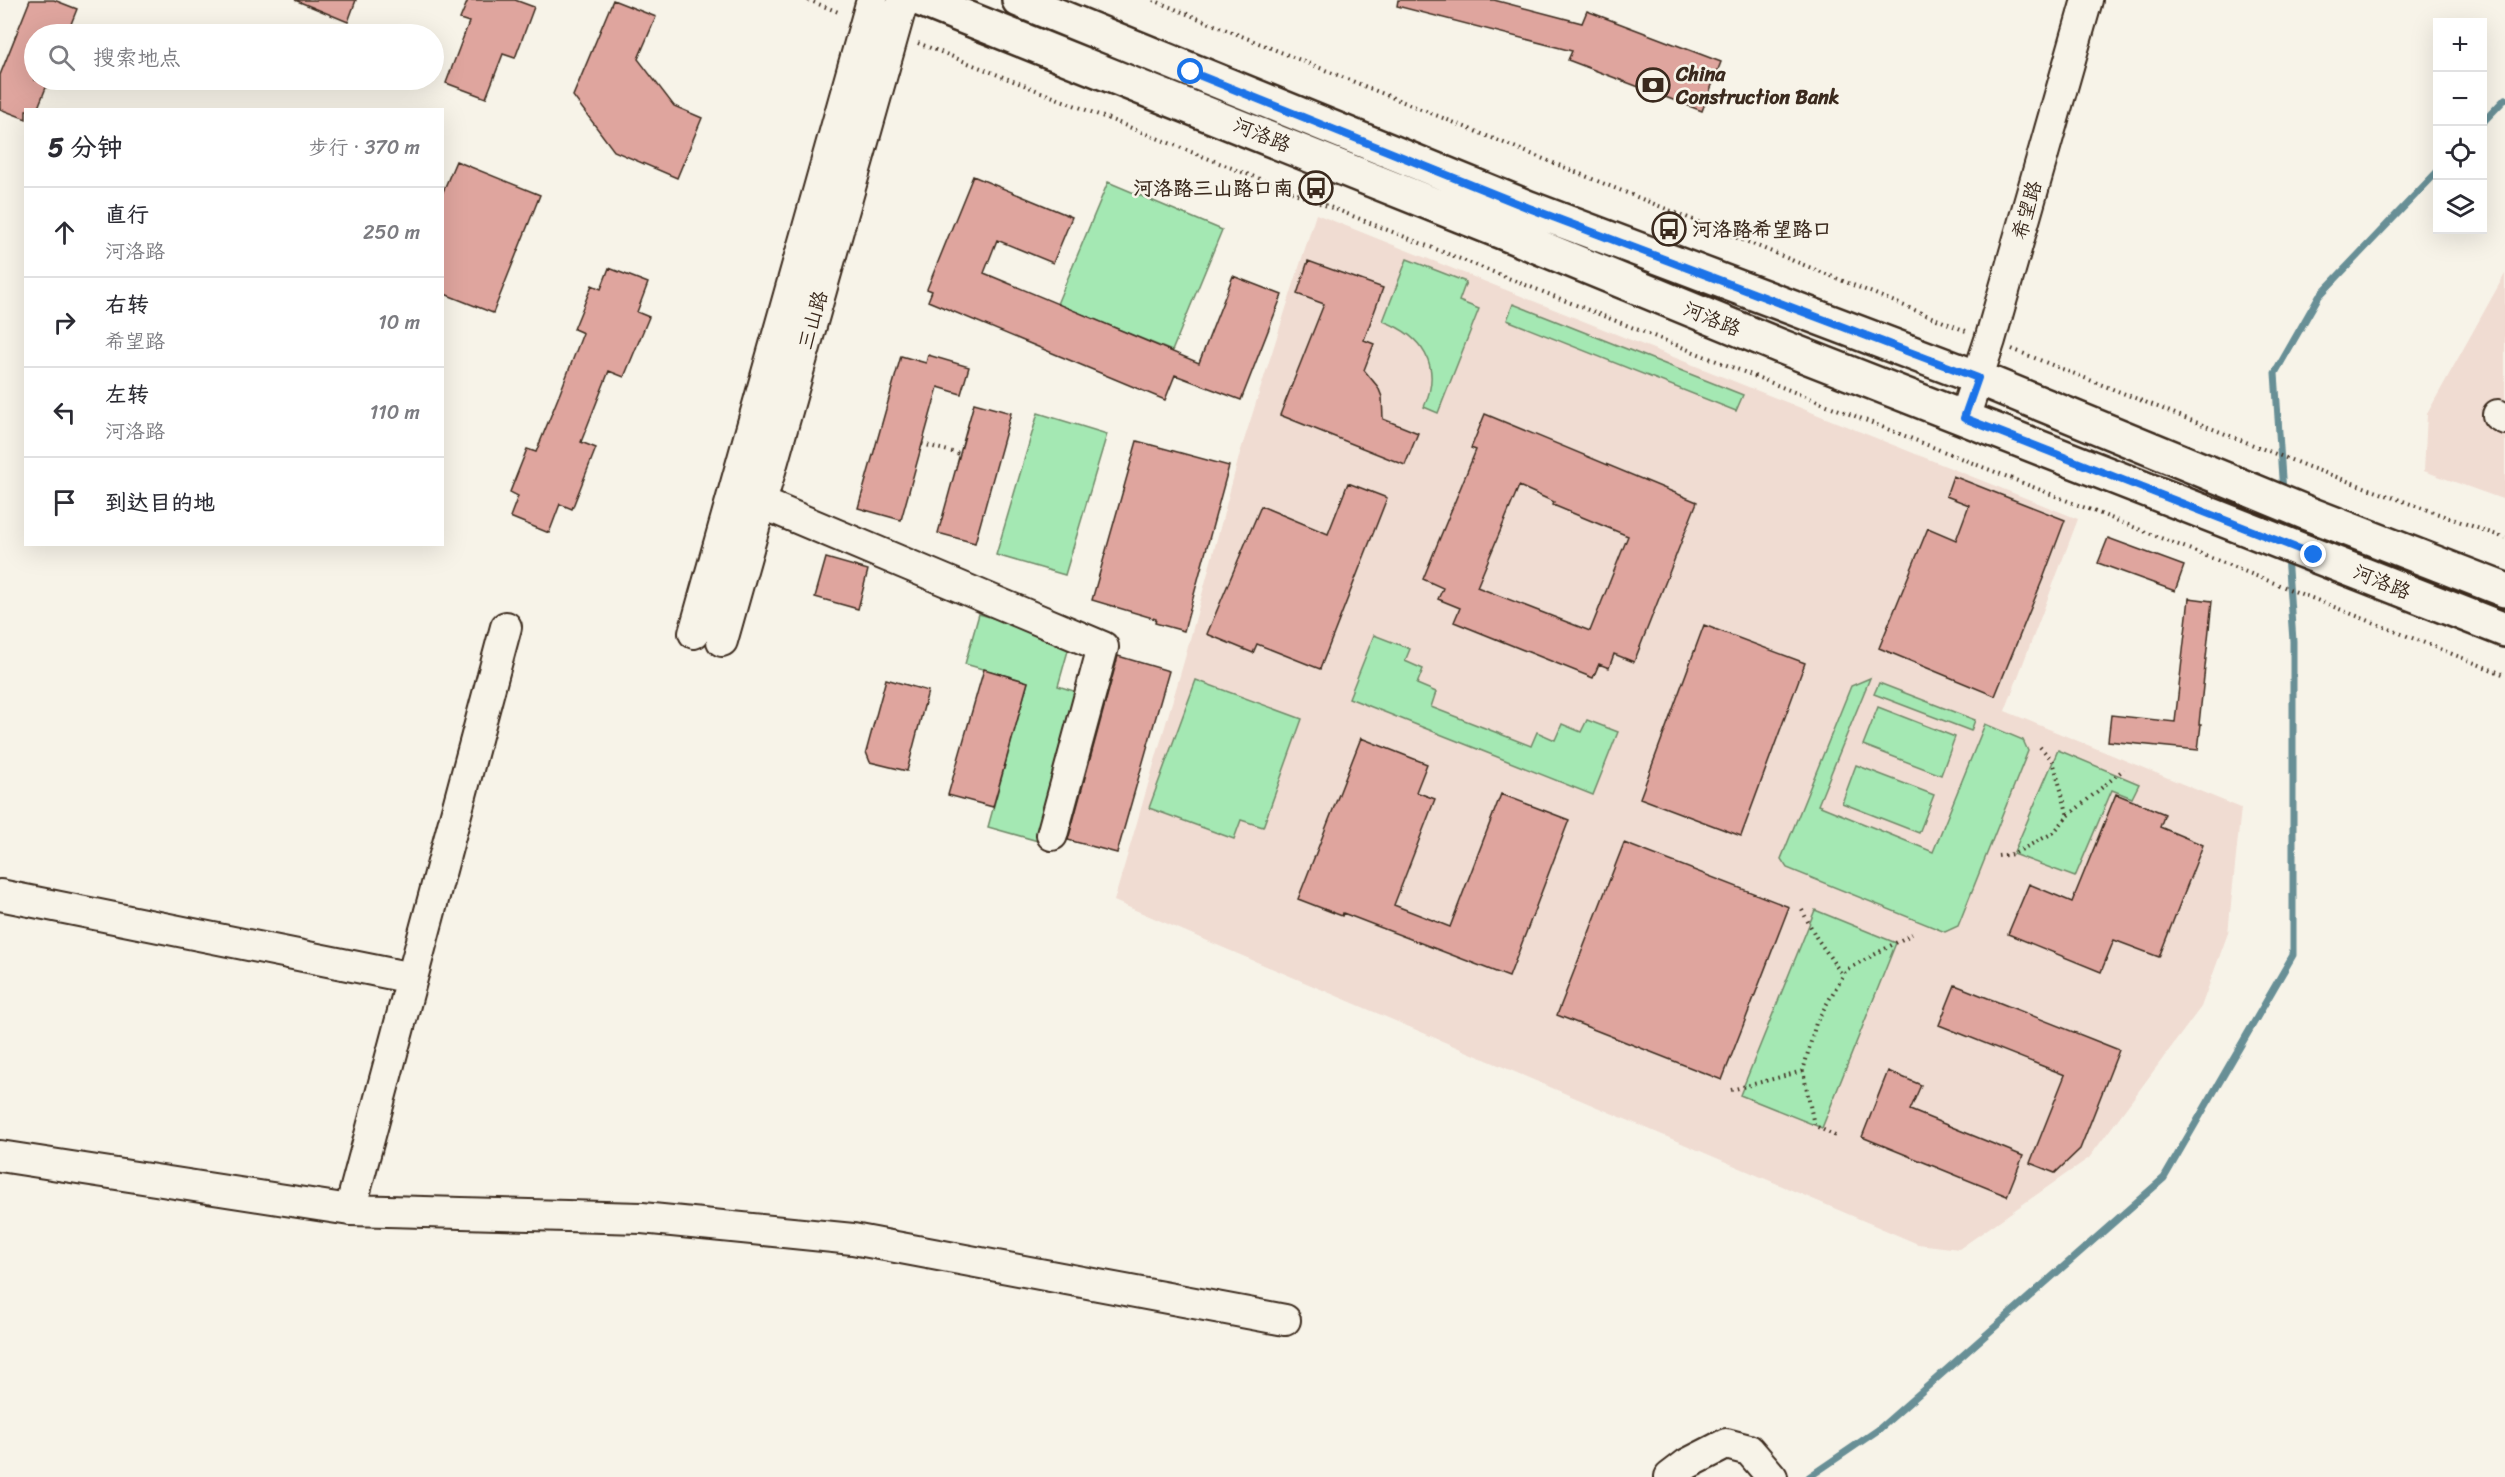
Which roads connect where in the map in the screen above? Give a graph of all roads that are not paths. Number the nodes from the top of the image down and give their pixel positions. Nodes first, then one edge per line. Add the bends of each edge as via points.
1 (903, 0) edge
2 (922, 0) edge
3 (1019, 0) edge
4 (2087, 0) edge
5 (868, 11) edge
6 (1978, 378) junction
7 (1964, 418) junction
8 (734, 491) junction
9 (762, 504) junction
10 (2505, 590) edge
11 (506, 627) dead end
12 (2505, 630) edge
13 (694, 633) dead end
14 (722, 641) dead end
15 (1052, 836) dead end
16 (0, 895) edge
17 (412, 978) junction
18 (0, 1156) edge
19 (350, 1210) junction
20 (1285, 1320) dead end
21 (1670, 1477) edge
22 (1772, 1477) edge

1 - 9 street, 三山路
2 - 7 main road, 河洛路
3 - 6 main road, 河洛路 via 1529,208
4 - 6 street, 希望路
5 - 8 street, 三山路
6 - 7 street, 希望路
6 - 10 main road, 河洛路
7 - 12 main road, 河洛路
8 - 9 street
8 - 13 street, 三山路
9 - 14 street, 三山路
9 - 15 street via 1103,647
11 - 17 street
16 - 17 street
17 - 19 street
18 - 19 street
19 - 20 street via 642,1218 853,1239
21 - 22 street via 1726,1444 1749,1450

